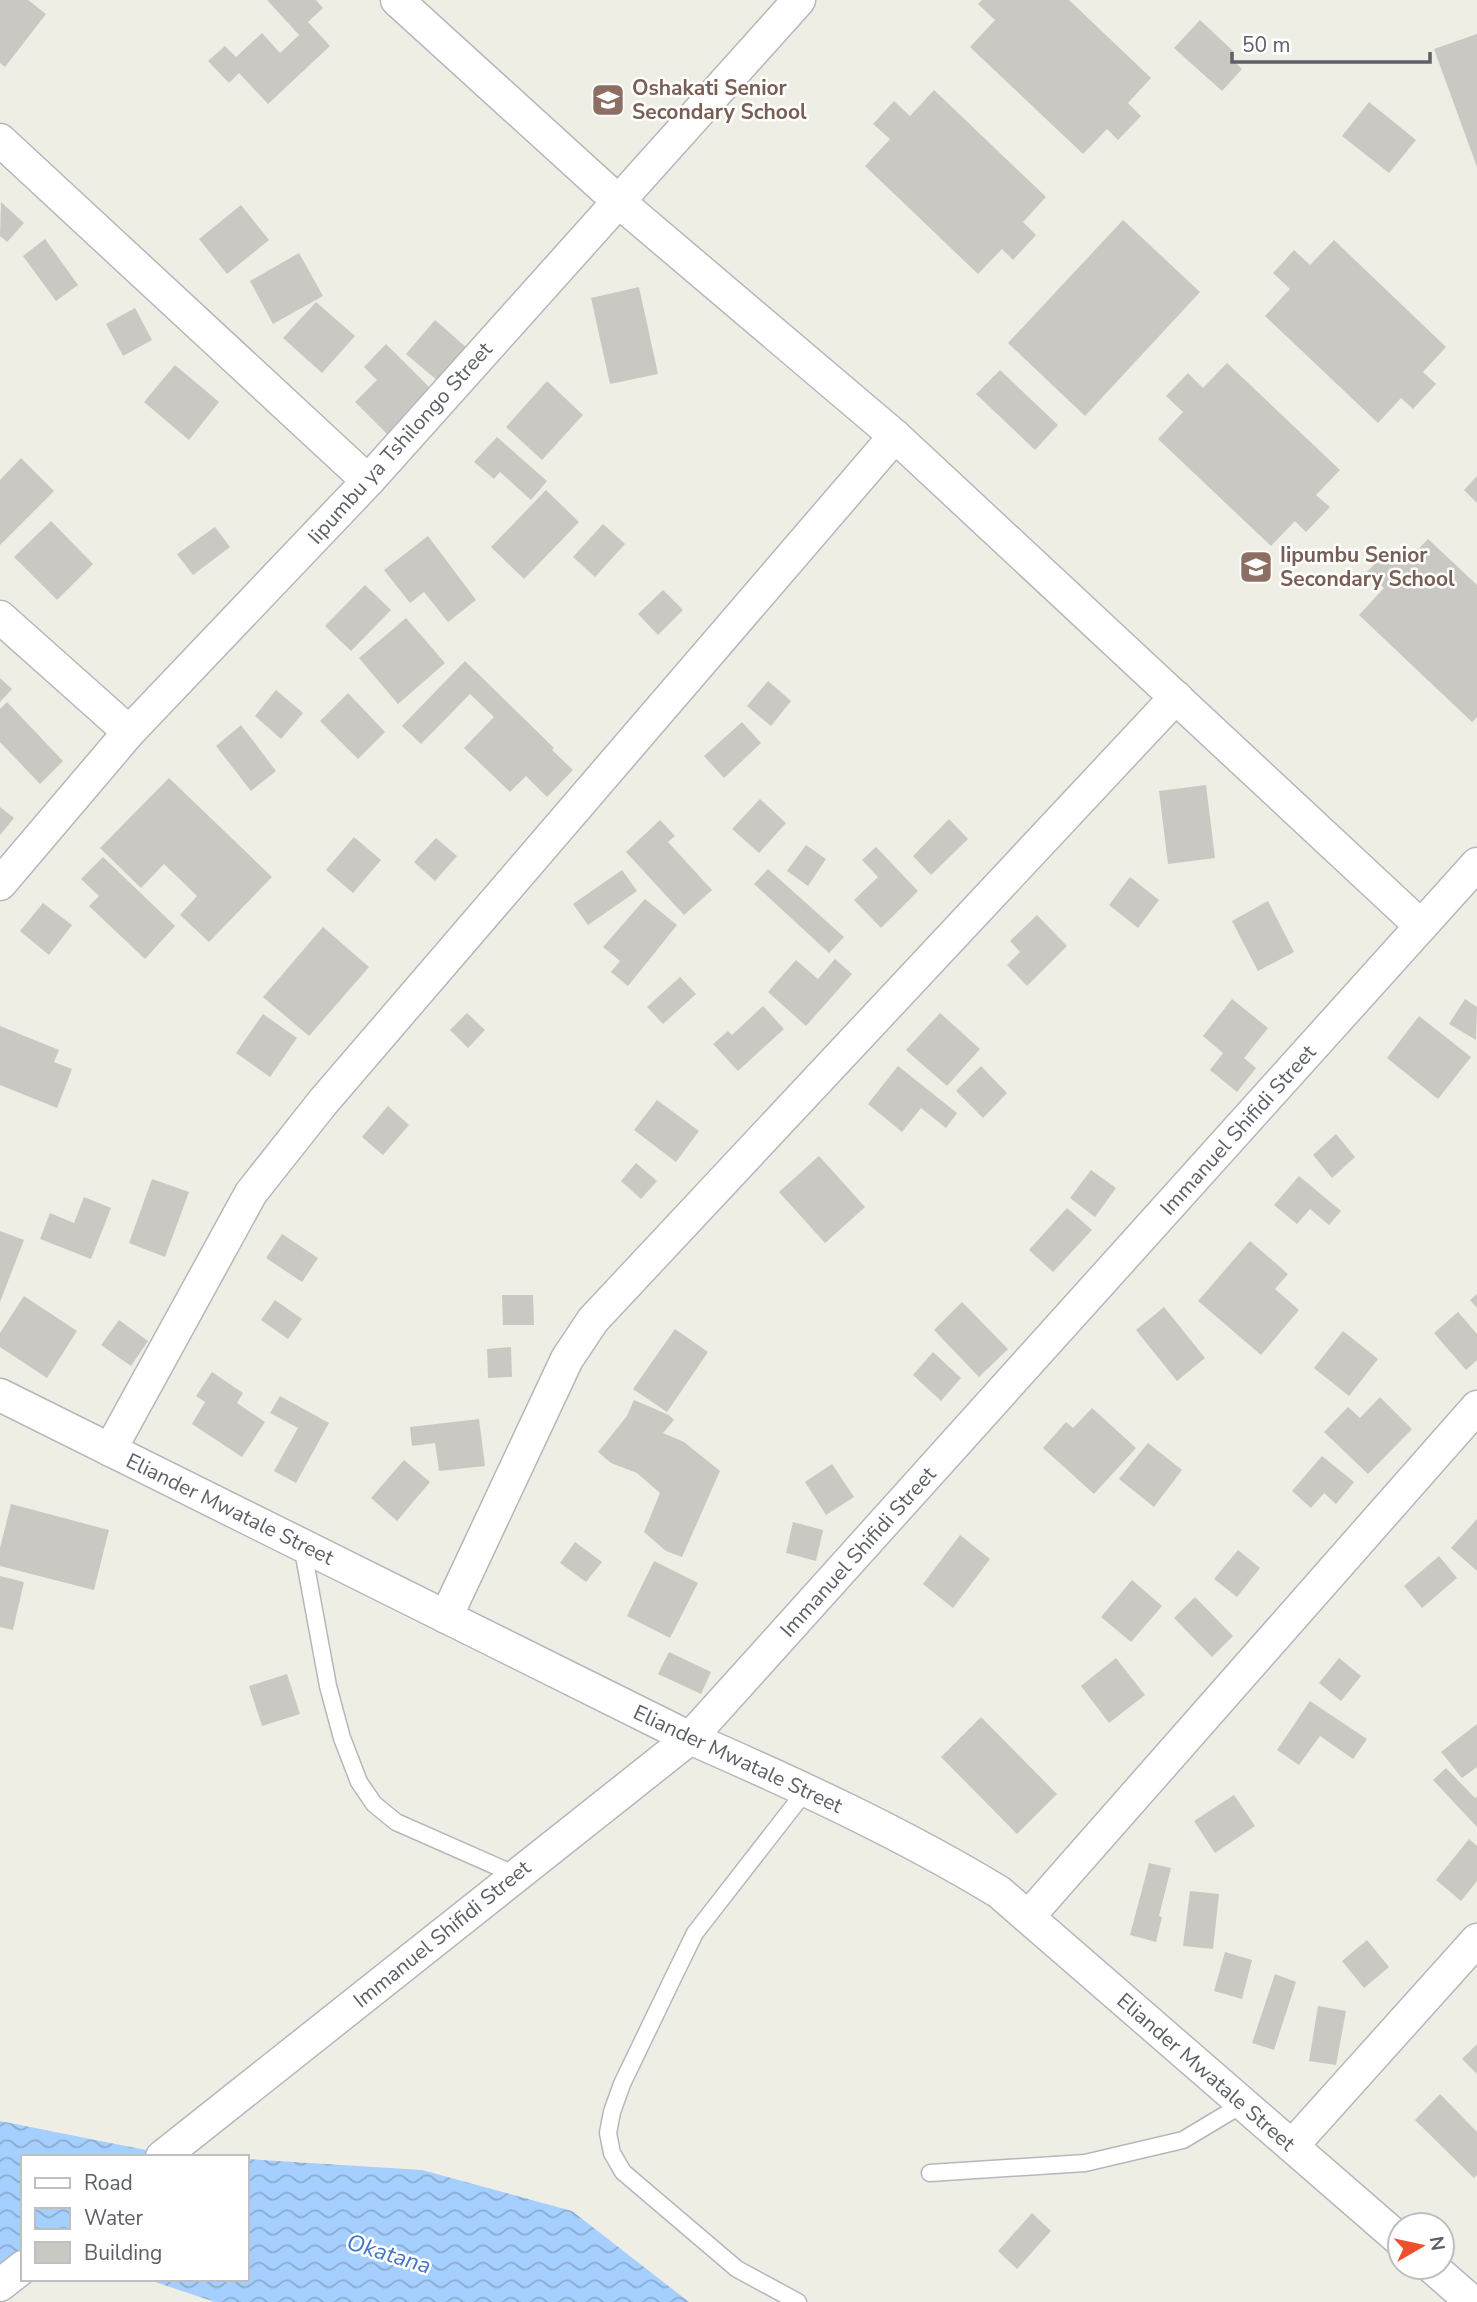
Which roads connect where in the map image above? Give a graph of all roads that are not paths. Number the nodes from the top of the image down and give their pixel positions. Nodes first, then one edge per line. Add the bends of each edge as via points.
1 (397, 0) edge
2 (799, 0) edge
3 (0, 140) edge
4 (618, 201) junction
5 (895, 436) junction
6 (368, 481) junction
7 (0, 617) edge
8 (1176, 698) junction
9 (128, 732) junction
10 (1477, 864) edge
11 (0, 884) edge
12 (1421, 926) junction
13 (0, 1395) edge
14 (1477, 1407) edge
15 (110, 1450) junction
16 (302, 1545) junction
17 (446, 1617) junction
18 (690, 1738) junction
19 (807, 1789) junction
20 (516, 1875) junction
21 (1028, 1917) junction
22 (1477, 1940) edge
23 (1243, 2104) junction
24 (1292, 2146) junction
25 (165, 2155) edge
26 (930, 2173) dead end
27 (1386, 2228) edge
28 (21, 2269) edge
29 (1448, 2281) edge
30 (0, 2285) edge
31 (798, 2302) edge
32 (1472, 2302) edge

1 - 4 street
2 - 4 street, Iipumbu ya Tshilongo Street
3 - 6 street
4 - 5 street
4 - 6 street, Iipumbu ya Tshilongo Street
5 - 8 street
5 - 15 street via 323,1102 251,1194
6 - 9 street, Iipumbu ya Tshilongo Street
7 - 9 street
8 - 12 street
8 - 17 street via 593,1320 567,1359
9 - 11 street, Iipumbu ya Tshilongo Street
10 - 12 street, Immanuel Shifidi Street
12 - 18 street, Immanuel Shifidi Street
13 - 15 street, Eliander Mwatale Street
14 - 21 street
15 - 16 street, Eliander Mwatale Street
16 - 17 street, Eliander Mwatale Street
16 - 20 lane via 342,1738 373,1804 396,1822
17 - 18 street, Eliander Mwatale Street
18 - 19 street, Eliander Mwatale Street
18 - 20 street, Immanuel Shifidi Street
19 - 21 street, Eliander Mwatale Street via 979,1880
19 - 31 lane via 695,1933 622,2084 608,2133 623,2172 737,2269
20 - 25 street, Immanuel Shifidi Street
21 - 23 street, Eliander Mwatale Street
22 - 24 street
23 - 24 street, Eliander Mwatale Street
23 - 26 lane via 1183,2140 1085,2163
24 - 27 street, Eliander Mwatale Street
28 - 30 street
29 - 32 street

